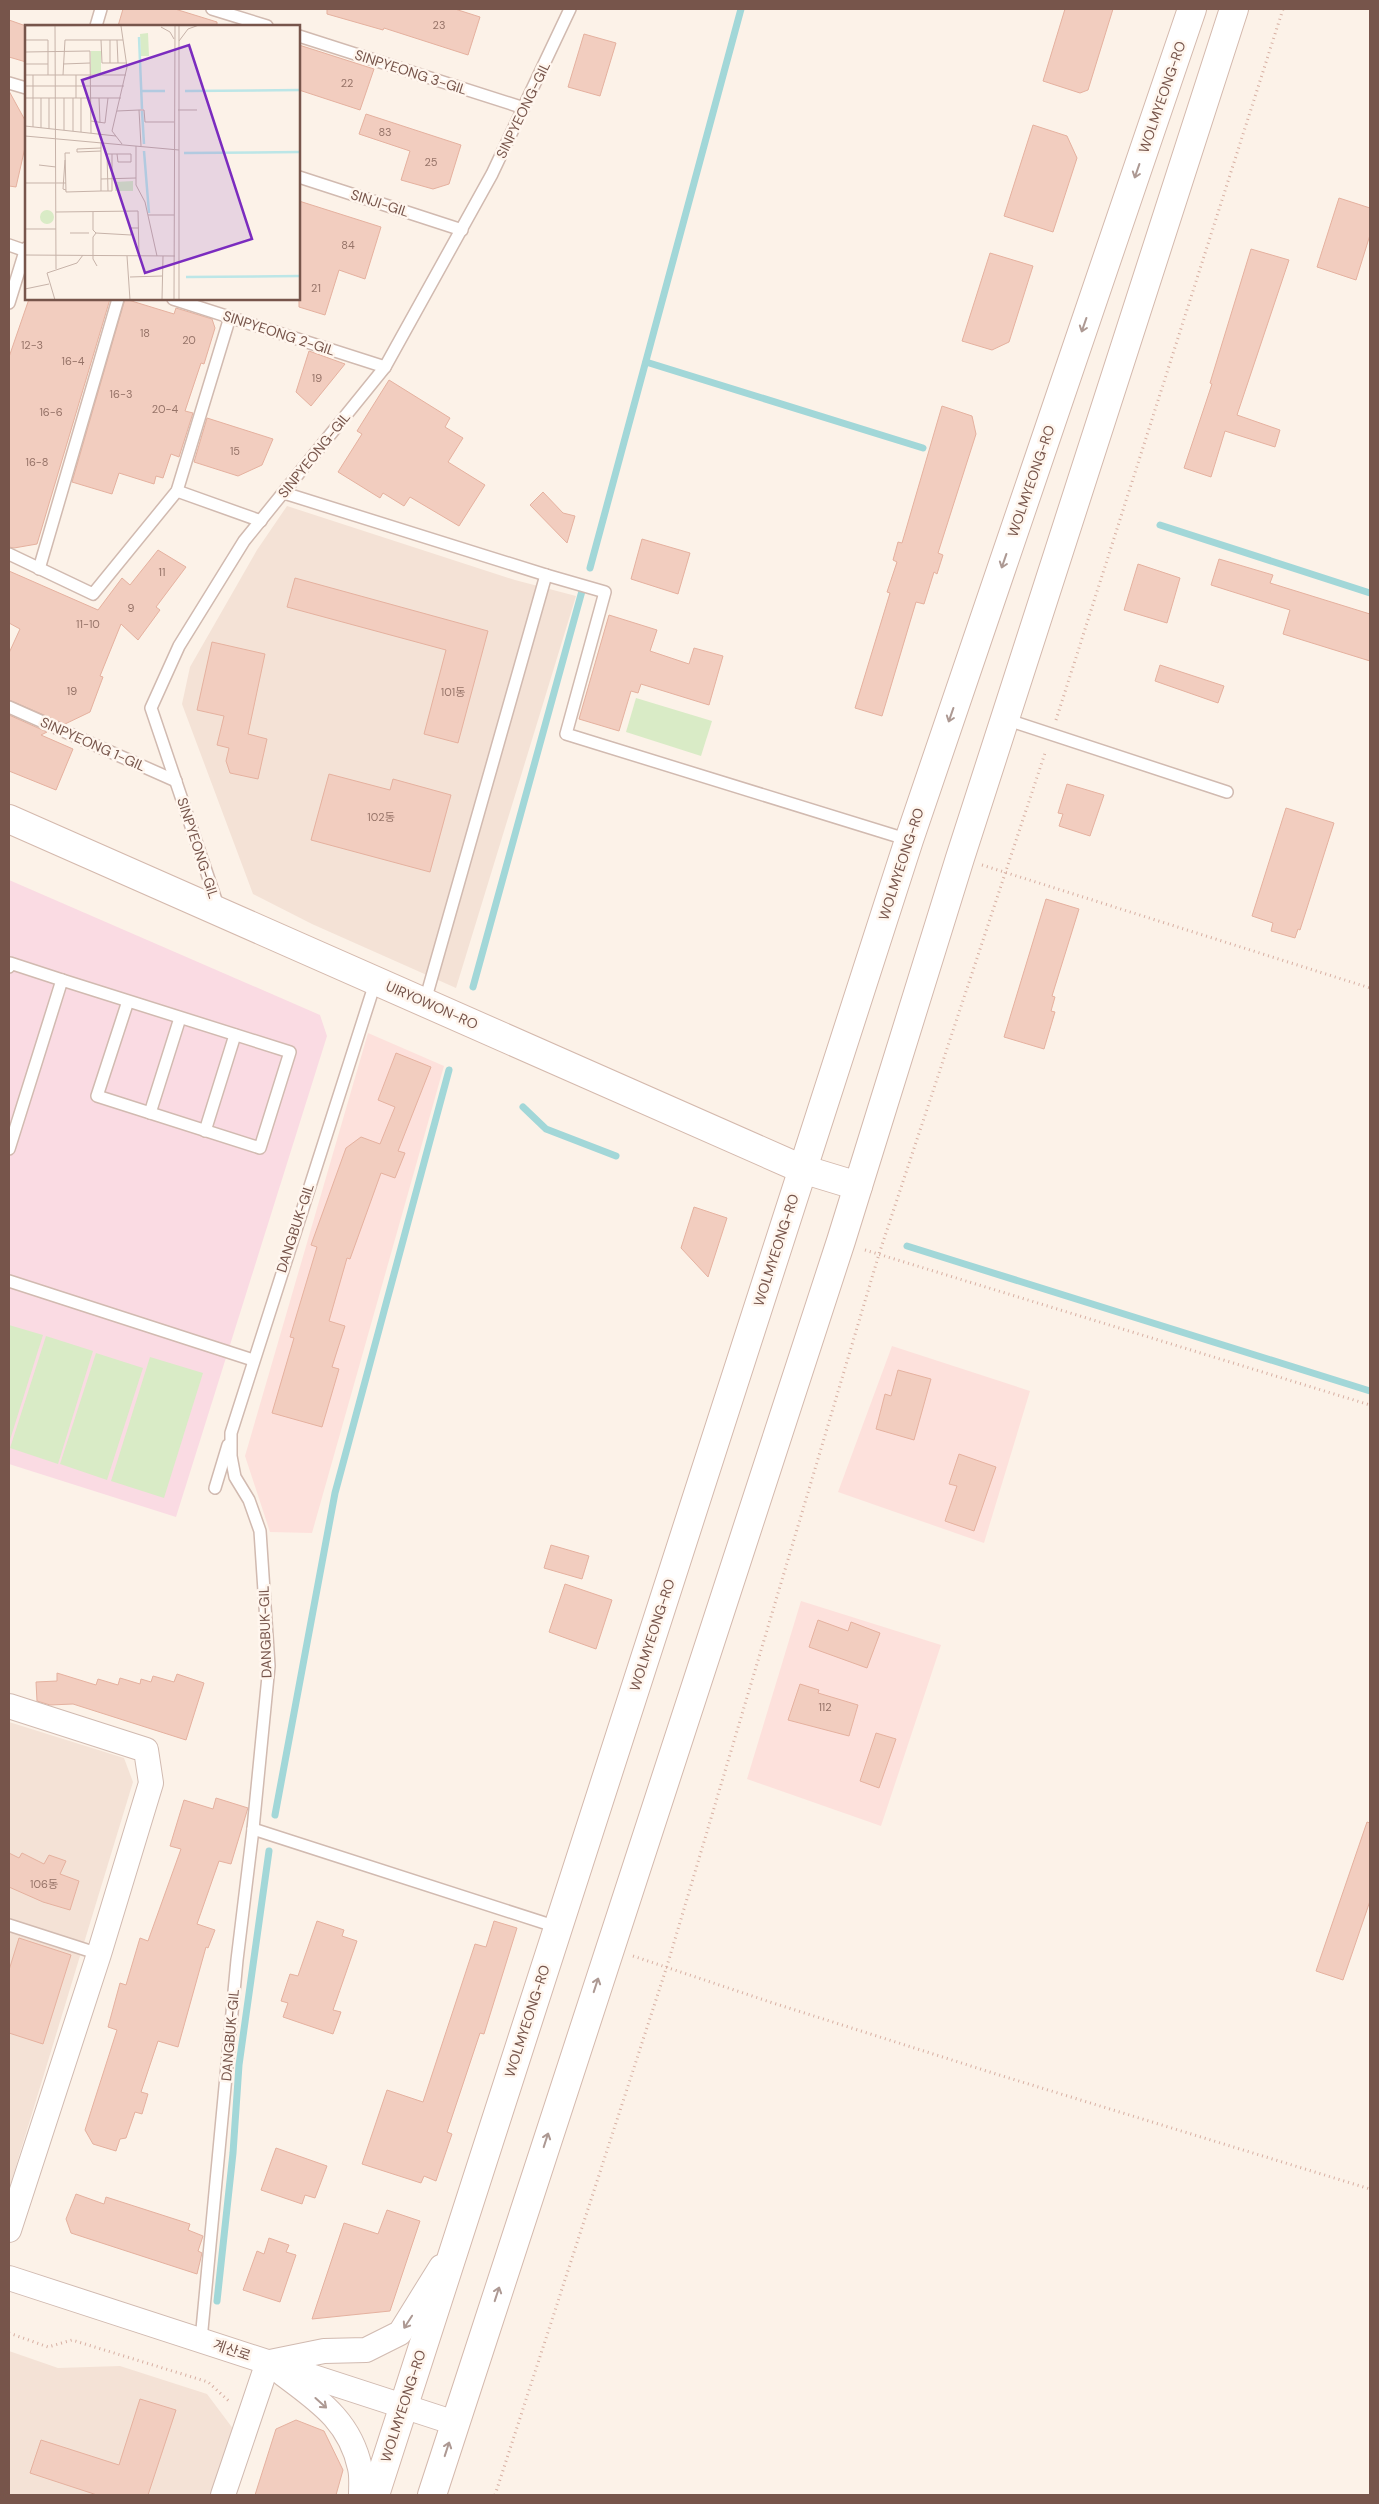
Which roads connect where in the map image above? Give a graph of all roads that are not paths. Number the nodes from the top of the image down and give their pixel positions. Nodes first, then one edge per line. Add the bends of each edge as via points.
1 (101, 9) edge
2 (212, 9) edge
3 (570, 9) edge
4 (1192, 9) edge
5 (1234, 9) edge
6 (247, 14) edge
7 (96, 25) edge
8 (265, 25) edge
9 (300, 36) edge
10 (9, 83) edge
11 (25, 88) edge
12 (524, 108) junction
13 (300, 177) edge
14 (462, 230) junction
15 (9, 246) edge
16 (25, 250) edge
17 (25, 253) edge
18 (118, 300) edge
19 (176, 300) edge
20 (9, 304) edge
21 (230, 317) junction
22 (385, 367) junction
23 (177, 491) junction
24 (284, 493) junction
25 (261, 521) junction
26 (9, 554) edge
27 (40, 569) junction
28 (546, 575) junction
29 (9, 707) edge
30 (1005, 719) junction
31 (176, 781) junction
32 (1227, 792) dead end
33 (9, 819) edge
34 (908, 840) junction
35 (219, 911) junction
36 (9, 964) edge
37 (62, 980) junction
38 (376, 980) junction
39 (128, 1001) junction
40 (425, 1001) junction
41 (180, 1018) junction
42 (235, 1035) junction
43 (150, 1113) junction
44 (206, 1131) junction
45 (9, 1149) edge
46 (802, 1169) junction
47 (858, 1186) junction
48 (9, 1281) edge
49 (253, 1360) junction
50 (231, 1433) junction
51 (215, 1488) dead end
52 (9, 1706) edge
53 (253, 1829) junction
54 (9, 1925) edge
55 (557, 1927) junction
56 (99, 1954) junction
57 (9, 2230) edge
58 (459, 2235) junction
59 (9, 2278) edge
60 (201, 2340) junction
61 (268, 2362) junction
62 (403, 2406) junction
63 (455, 2423) junction
64 (223, 2495) edge
65 (361, 2495) edge
66 (375, 2495) edge
67 (432, 2495) edge

1 - 7 lane
2 - 6 lane
3 - 12 lane, SINPYEONG-GIL
4 -> 34 street, WOLMYEONG-RO
5 - 30 street
6 - 8 lane
9 - 12 lane, SINPYEONG 3-GIL
10 - 11 lane
12 - 14 lane, SINPYEONG-GIL
13 - 14 lane, SINJI-GIL
14 - 22 lane, SINPYEONG-GIL
15 - 16 lane
17 - 20 lane
18 - 27 lane
19 - 21 lane, SINPYEONG 2-GIL
21 - 22 lane, SINPYEONG 2-GIL
21 - 23 lane
22 - 24 lane, SINPYEONG-GIL
23 - 25 lane
23 - 27 lane via 94,594
24 - 25 lane, SINPYEONG-GIL
24 - 28 lane
25 - 31 lane, SINPYEONG-GIL via 244,542 179,646 151,708
26 - 27 lane
28 - 34 lane via 605,592 566,734
28 - 40 lane
29 - 31 lane, SINPYEONG 1-GIL
30 - 32 lane
30 - 47 street
31 - 35 lane, SINPYEONG-GIL
33 - 35 street, UIRYOWON-RO
34 - 46 street, WOLMYEONG-RO
35 - 38 street, UIRYOWON-RO
36 - 37 lane
37 - 39 lane
37 - 45 lane
38 - 40 street, UIRYOWON-RO
38 - 49 lane, DANGBUK-GIL
39 - 41 lane
39 - 43 lane via 97,1096
40 - 46 street, UIRYOWON-RO
41 - 42 lane
41 - 43 lane
42 - 44 lane
42 - 44 lane via 290,1052 260,1148
43 - 44 lane
46 - 47 street, UIRYOWON-RO
46 - 55 street, WOLMYEONG-RO
63 -> 47 street
48 - 49 lane
49 - 50 lane, DANGBUK-GIL
50 - 51 lane
50 - 53 lane, DANGBUK-GIL via 235,1477 249,1500 260,1531 269,1666
52 - 56 street via 146,1750 151,1783
53 - 55 lane
53 - 60 lane, DANGBUK-GIL via 236,1970
54 - 56 lane
55 - 58 street, WOLMYEONG-RO
56 - 57 street
58 -> 61 street via 400,2333 366,2350 324,2352
58 - 62 street, WOLMYEONG-RO
59 - 60 street, 계산로
60 - 61 street, 계산로
61 - 62 street, 계산로
61 - 64 street
61 -> 65 street via 320,2401 343,2425 361,2468
62 - 63 street, 계산로
62 - 66 street, WOLMYEONG-RO
67 -> 63 street

